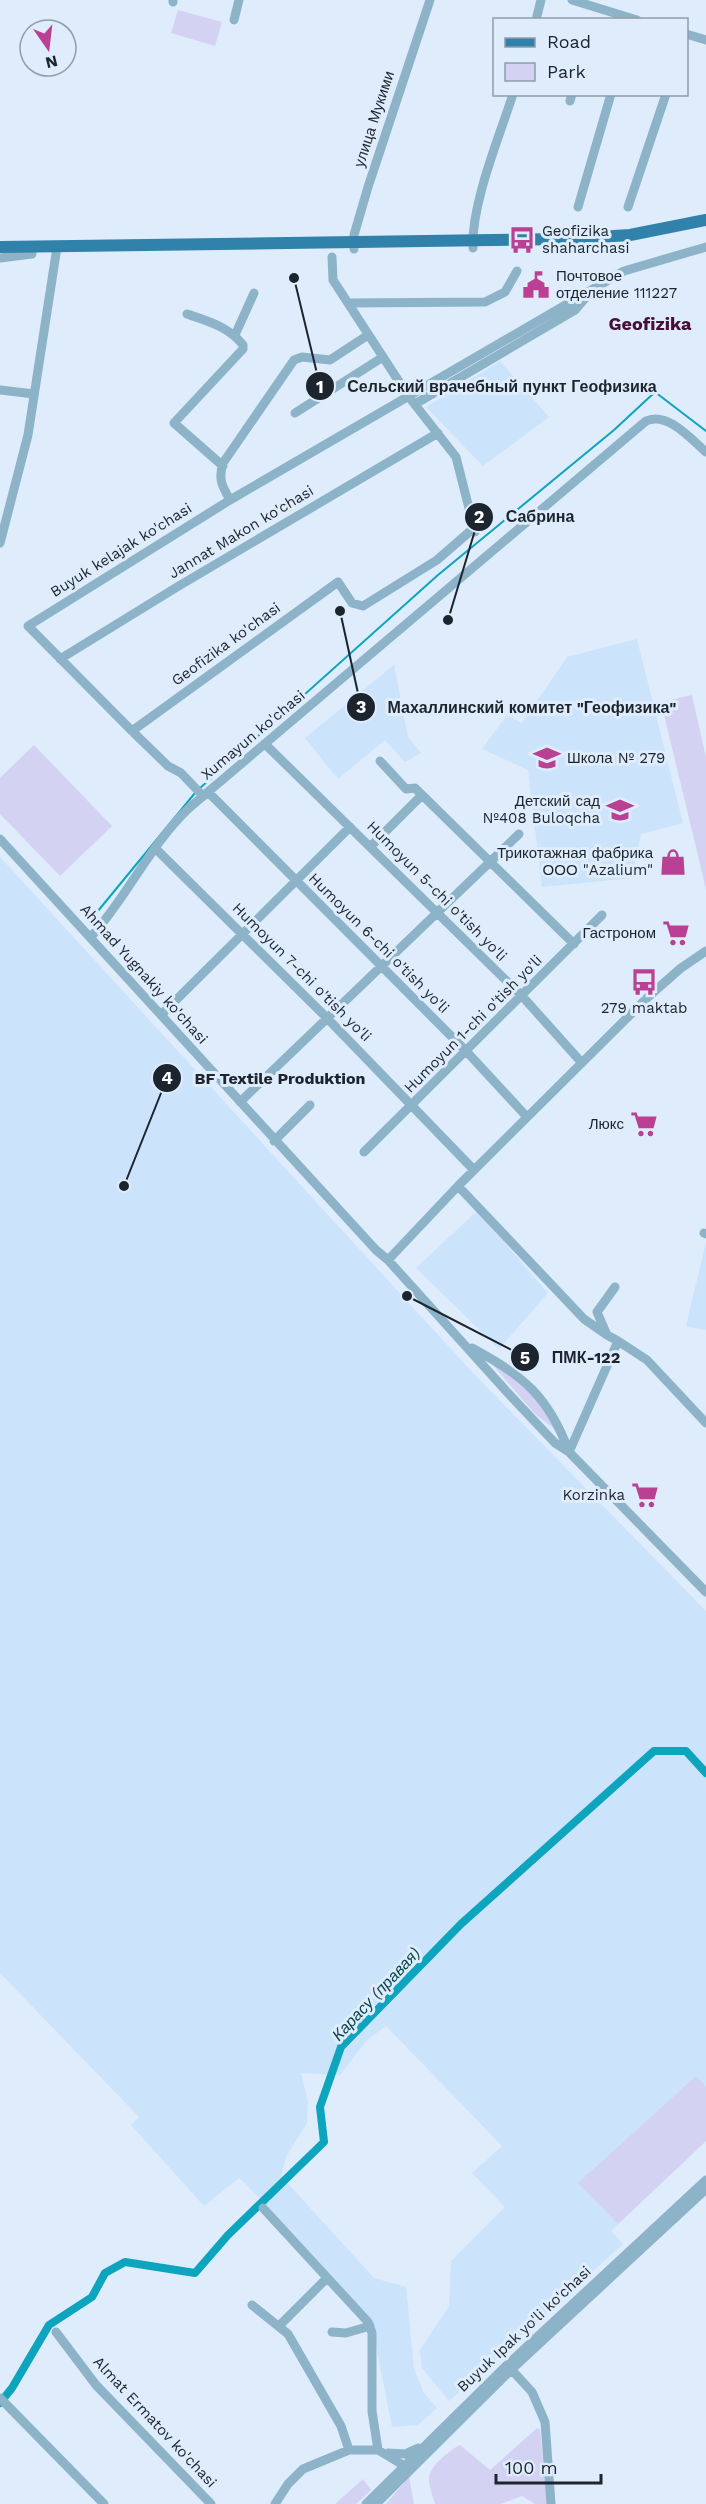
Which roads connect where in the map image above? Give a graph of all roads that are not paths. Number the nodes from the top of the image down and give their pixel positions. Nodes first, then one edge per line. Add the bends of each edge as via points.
1 (239, 0) edge
2 (430, 0) edge
3 (542, 0) edge
4 (572, 0) edge
5 (537, 18) edge
6 (631, 18) edge
7 (234, 20) dead end
8 (688, 35) edge
9 (706, 40) edge
10 (512, 96) edge
11 (610, 96) edge
12 (665, 96) edge
13 (578, 207) dead end
14 (628, 207) dead end
15 (706, 220) edge
16 (706, 228) edge
17 (473, 244) junction
18 (354, 246) junction
19 (0, 247) edge
20 (706, 247) edge
21 (56, 250) junction
22 (0, 256) edge
23 (332, 257) dead end
24 (517, 271) dead end
25 (254, 293) dead end
26 (348, 303) junction
27 (187, 314) dead end
28 (235, 334) junction
29 (368, 335) junction
30 (383, 357) junction
31 (0, 390) edge
32 (34, 394) junction
33 (412, 400) junction
34 (295, 413) dead end
35 (438, 433) junction
36 (706, 452) edge
37 (223, 466) junction
38 (230, 501) junction
39 (0, 543) edge
40 (28, 626) joint
41 (60, 659) junction
42 (132, 731) junction
43 (267, 744) junction
44 (380, 761) dead end
45 (205, 794) junction
46 (422, 795) junction
47 (350, 827) junction
48 (519, 834) dead end
49 (0, 839) edge
50 (370, 847) junction
51 (156, 849) junction
52 (490, 861) junction
53 (296, 880) junction
54 (436, 912) junction
55 (602, 915) dead end
56 (242, 933) junction
57 (91, 937) junction
58 (574, 944) junction
59 (706, 951) edge
60 (380, 965) junction
61 (522, 996) junction
62 (162, 1014) junction
63 (328, 1019) junction
64 (467, 1052) junction
65 (582, 1063) junction
66 (240, 1102) junction
67 (310, 1105) dead end
68 (413, 1106) junction
69 (527, 1117) junction
70 (274, 1141) junction
71 (364, 1152) dead end
72 (474, 1170) junction
73 (458, 1186) junction
74 (388, 1260) junction
75 (615, 1287) dead end
76 (607, 1335) junction
77 (618, 1341) junction
78 (465, 1344) junction
79 (706, 1423) edge
80 (569, 1452) junction
81 (706, 1592) edge
82 (706, 2180) edge
83 (706, 2189) edge
84 (263, 2208) dead end
85 (327, 2278) junction
86 (252, 2305) dead end
87 (279, 2326) junction
88 (370, 2326) junction
89 (56, 2332) dead end
90 (332, 2332) dead end
91 (509, 2367) junction
92 (0, 2398) edge
93 (428, 2442) junction
94 (349, 2450) junction
95 (381, 2451) junction
96 (407, 2467) junction
97 (104, 2504) edge
98 (212, 2504) edge
99 (275, 2504) edge
100 (366, 2504) edge
101 (375, 2504) edge
102 (551, 2504) edge

1 - 7 street
2 - 18 street, улица Мукими via 368,187
3 - 5 street
4 - 6 street
8 - 9 street
10 - 17 street via 478,207
11 - 13 street
12 - 14 street
15 - 17 main road via 614,236
16 - 17 main road via 622,243
17 - 18 main road
18 - 21 main road
19 - 21 main road
20 - 33 street, Buyuk kelajak ko'chasi via 624,271 592,290 575,310
21 - 22 main road
21 - 32 street
23 - 26 street via 333,280
24 - 26 street via 505,292 485,302
25 - 28 street
26 - 29 street
27 - 28 street
28 - 37 street via 243,349 174,423
29 - 30 street
29 - 37 street via 330,360 294,360
30 - 33 street
30 - 34 street
31 - 32 street
32 - 39 street via 28,435
33 - 35 street
33 - 38 street, Buyuk kelajak ko'chasi
35 - 41 street, Jannat Makon ko'chasi
35 - 42 street, Geofizika ko'chasi via 460,466 475,531 363,606 352,603 338,582
36 - 43 street, Xumayun ko'chasi via 667,420 649,419
37 - 38 street via 220,482
38 - 40 street, Buyuk kelajak ko'chasi
40 - 41 street, Humoyun 6-chi o'tish yo'li
41 - 42 street, Humoyun 6-chi o'tish yo'li
42 - 45 street, Humoyun 6-chi o'tish yo'li
43 - 45 street, Xumayun ko'chasi
43 - 47 street, Humoyun 5-chi o'tish yo'li
44 - 46 street via 406,789 415,788
45 - 51 street, Xumayun ko'chasi via 183,814
45 - 53 street, Humoyun 6-chi o'tish yo'li
46 - 50 street
46 - 52 street
47 - 50 street, Humoyun 5-chi o'tish yo'li
47 - 53 street
48 - 52 street
49 - 57 street, Ahmad Yugnakiy ko'chasi
50 - 54 street, Humoyun 5-chi o'tish yo'li
51 - 56 street, Humoyun 7-chi o'tish yo'li
51 - 57 street, Xumayun ko'chasi via 112,914
52 - 54 street
52 - 58 street
53 - 56 street
53 - 60 street, Humoyun 6-chi o'tish yo'li
54 - 60 street
54 - 61 street, Humoyun 5-chi o'tish yo'li
55 - 58 street, Humoyun 1-chi o'tish yo'li
56 - 62 street
56 - 63 street, Humoyun 7-chi o'tish yo'li
57 - 62 street, Ahmad Yugnakiy ko'chasi
58 - 61 street, Humoyun 1-chi o'tish yo'li
59 - 65 street via 648,997
60 - 63 street
60 - 64 street, Humoyun 6-chi o'tish yo'li
61 - 64 street, Humoyun 1-chi o'tish yo'li
61 - 65 street, Humoyun 5-chi o'tish yo'li
62 - 66 street, Ahmad Yugnakiy ko'chasi
63 - 66 street
63 - 68 street, Humoyun 7-chi o'tish yo'li
64 - 68 street, Humoyun 1-chi o'tish yo'li
64 - 69 street, Humoyun 6-chi o'tish yo'li
65 - 69 street
66 - 70 street, Ahmad Yugnakiy ko'chasi
67 - 70 street
68 - 71 street, Humoyun 1-chi o'tish yo'li
68 - 72 street, Humoyun 7-chi o'tish yo'li
69 - 72 street
70 - 74 street, Ahmad Yugnakiy ko'chasi
72 - 73 street
73 - 74 street
73 - 76 street via 584,1319
74 - 78 street, Ahmad Yugnakiy ko'chasi
75 - 76 street via 597,1312
76 - 77 street
77 - 79 street via 647,1360
77 - 80 street
78 - 80 street, Ahmad Yugnakiy ko'chasi via 547,1434
78 - 80 street, Ahmad Yugnakiy ko'chasi via 517,1374 560,1427
80 - 81 street, Ahmad Yugnakiy ko'chasi
82 - 91 street, Buyuk Ipak yo'li ko'chasi
83 - 91 street, Buyuk Ipak yo'li ko'chasi
84 - 85 street
85 - 87 street
85 - 88 street
86 - 87 street
87 - 94 street via 302,2356 341,2426
88 - 90 street via 346,2333
88 - 95 street via 372,2411
89 - 98 street, Almat Ermatov ko'chasi via 96,2385
91 - 93 street, Buyuk Ipak yo'li ko'chasi
91 - 96 street, Buyuk Ipak yo'li ko'chasi
91 - 102 street via 532,2392 546,2422
92 - 97 street
93 - 95 street via 405,2454
93 - 96 street, Buyuk Ipak yo'li ko'chasi
94 - 95 street
94 - 99 street via 303,2469
95 - 96 street
96 - 100 street, Buyuk Ipak yo'li ko'chasi
96 - 101 street, Buyuk Ipak yo'li ko'chasi

